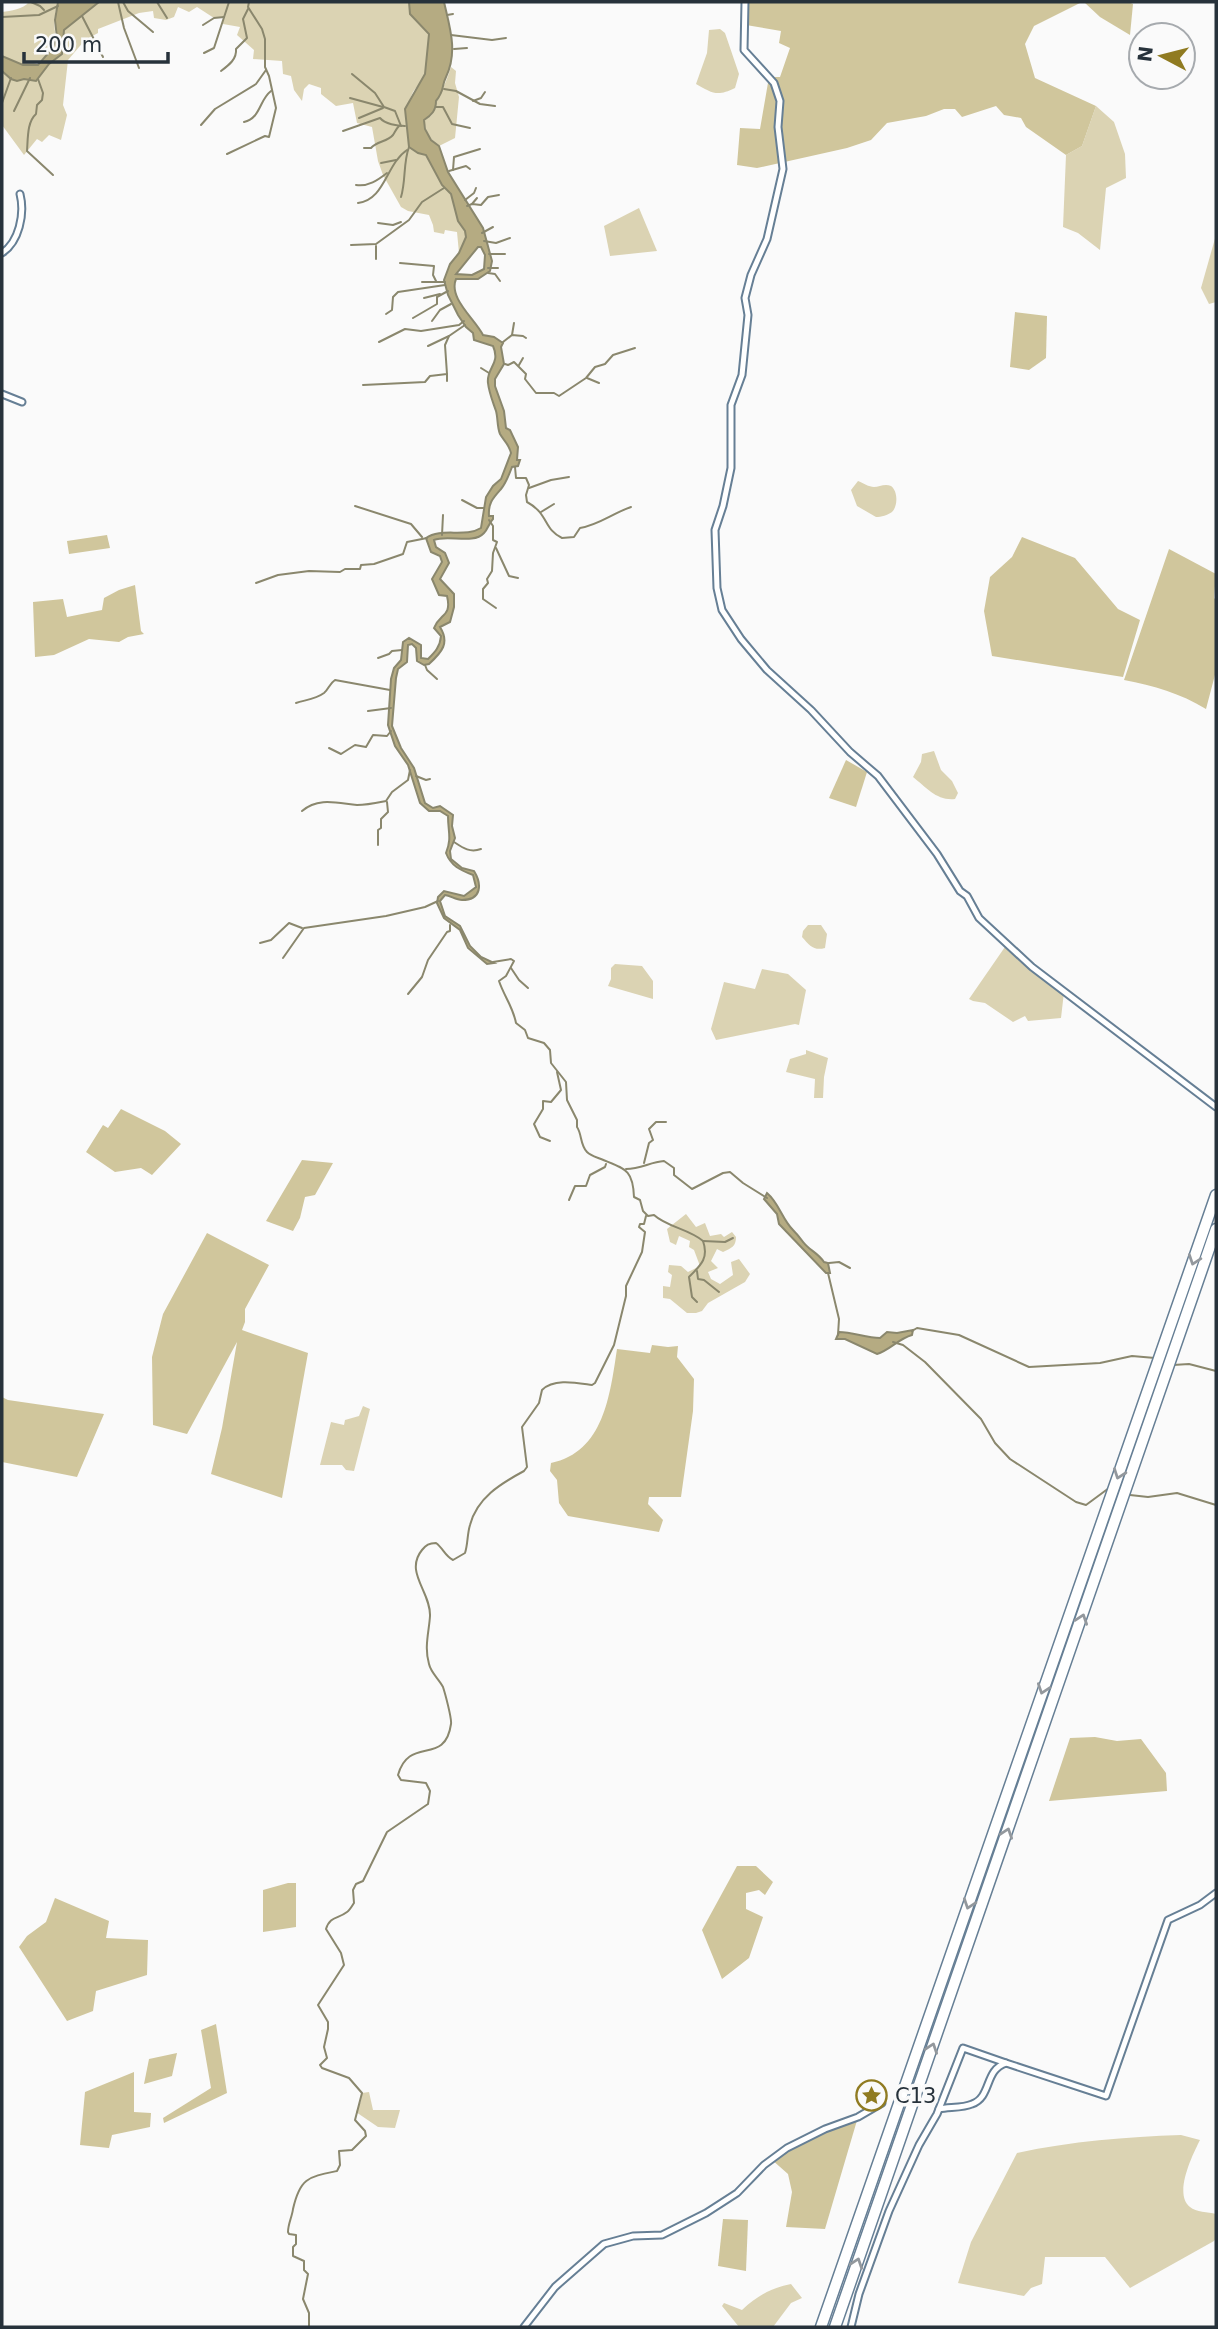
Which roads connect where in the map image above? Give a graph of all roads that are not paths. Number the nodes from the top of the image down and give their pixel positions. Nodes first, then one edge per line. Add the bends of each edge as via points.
1 (745, 2) edge
2 (20, 194) dead end
3 (2, 253) edge
4 (2, 394) edge
5 (22, 402) dead end
6 (1216, 1107) edge
7 (1216, 1195) edge
8 (1216, 1229) edge
9 (1216, 1893) edge
10 (1006, 2063) junction
11 (882, 2104) dead end
12 (939, 2109) junction
13 (524, 2327) edge
14 (821, 2327) edge
15 (835, 2327) edge
16 (851, 2327) edge

1 - 6 street via 744,50 774,83 780,101 783,169 767,239 745,298 743,375 731,405 731,468 715,530 722,610 766,670 878,776 979,918 1032,967
2 - 3 street via 17,236
4 - 5 street
7 -> 14 highway
15 -> 8 highway
9 - 10 street via 1168,1920 1106,2096
10 - 12 street via 992,2072 980,2100
10 - 12 street via 962,2048
11 - 13 street via 787,2148 737,2193 706,2213 662,2235 604,2244 555,2287
12 - 16 street via 889,2211

